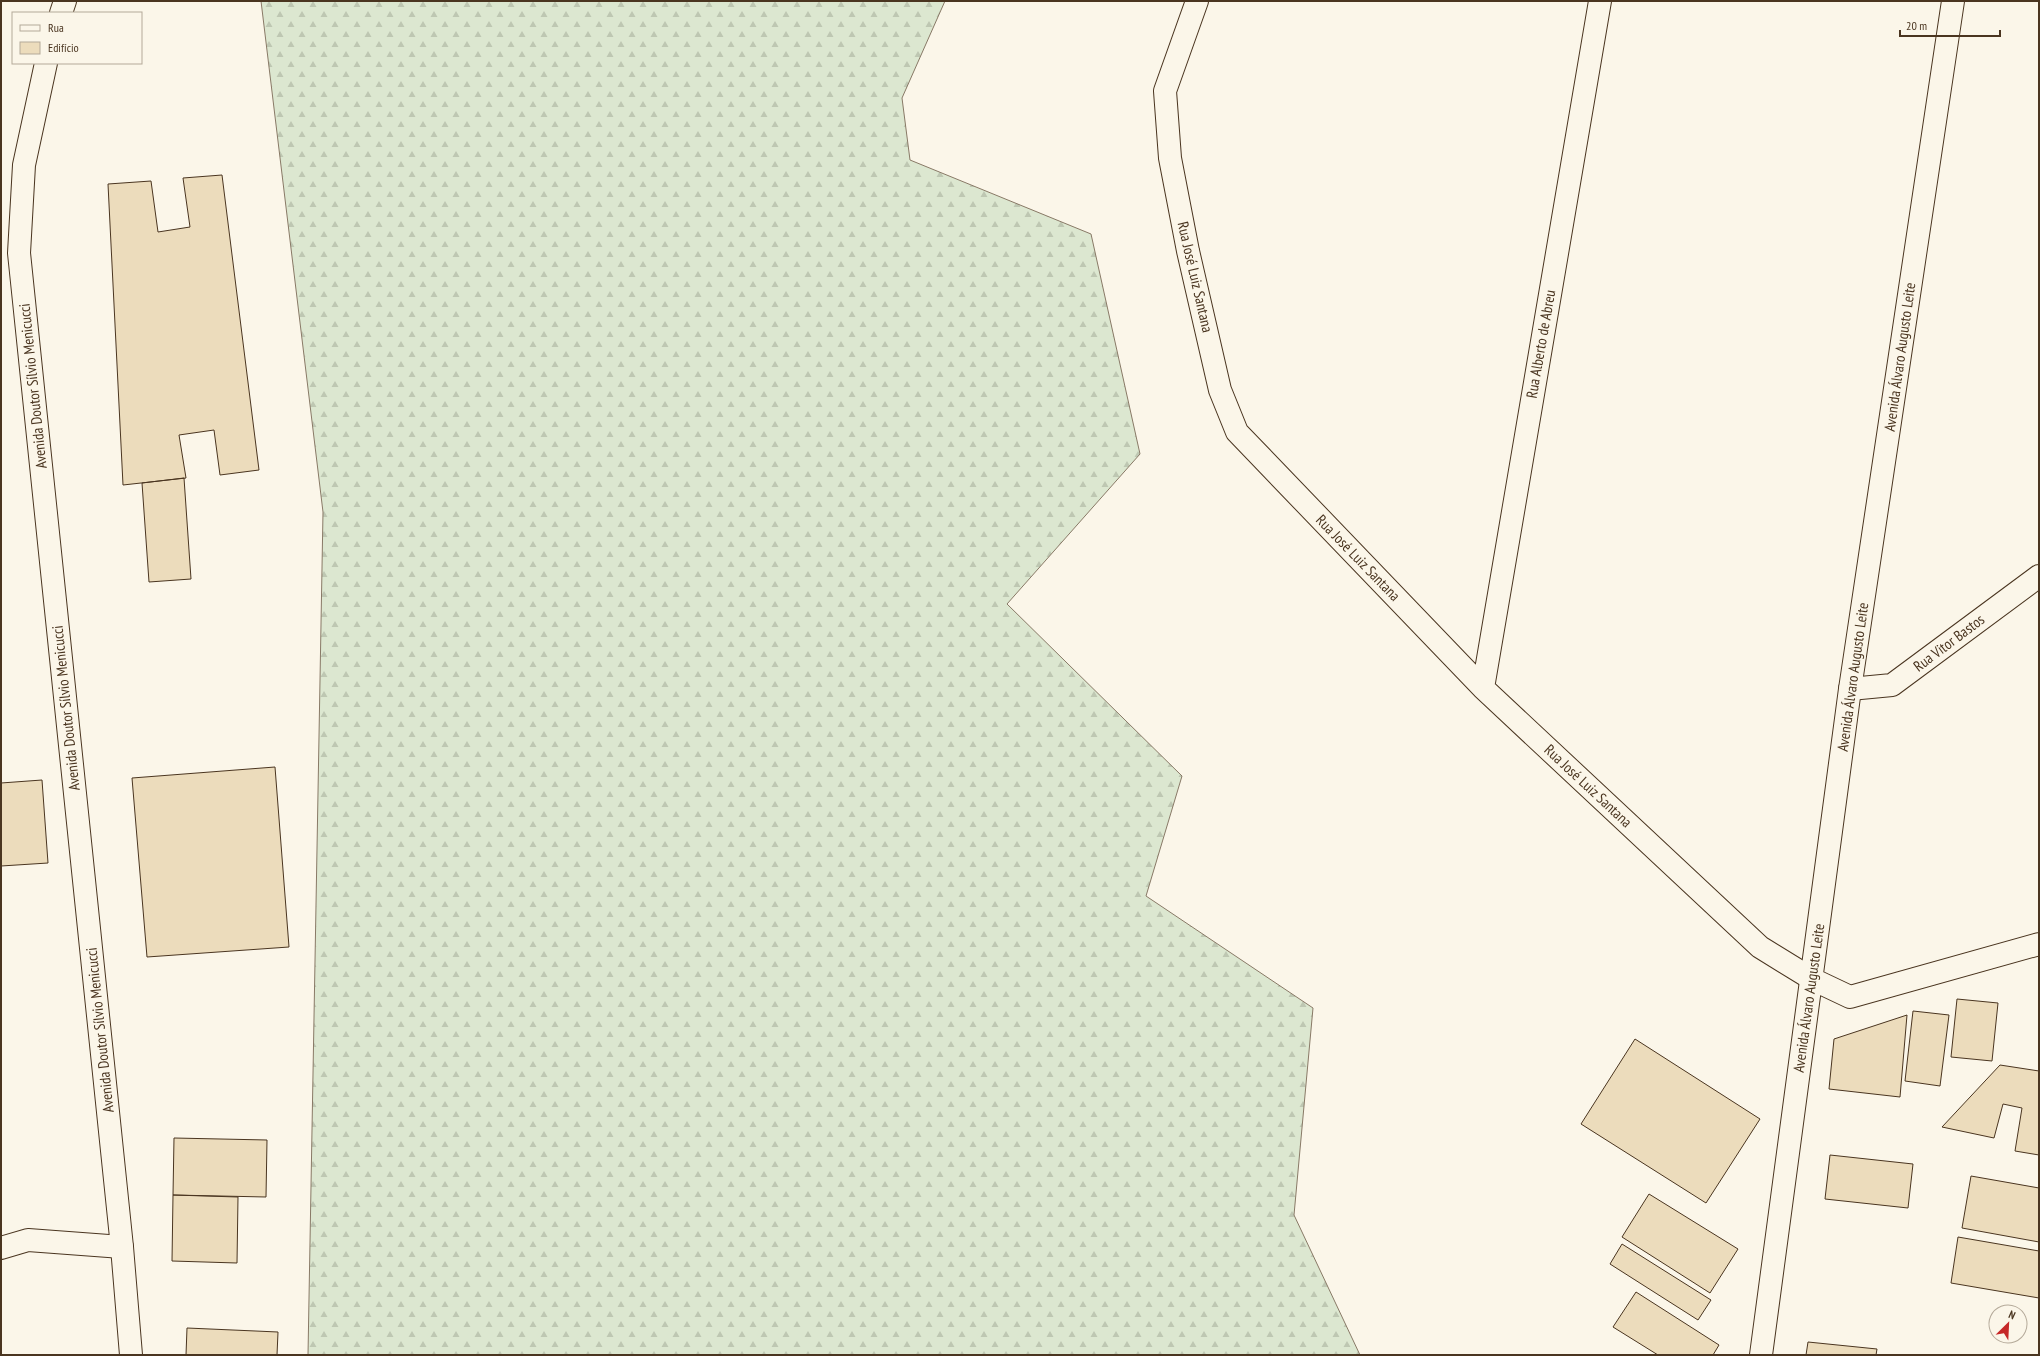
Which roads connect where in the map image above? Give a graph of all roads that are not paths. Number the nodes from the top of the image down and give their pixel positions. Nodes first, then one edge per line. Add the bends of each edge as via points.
1 (65, 1) edge
2 (1197, 1) edge
3 (1600, 1) edge
4 (1953, 1) edge
5 (61, 12) edge
6 (46, 64) edge
7 (2039, 576) edge
8 (1483, 688) junction
9 (1850, 689) junction
10 (2039, 944) edge
11 (1812, 979) junction
12 (122, 1247) junction
13 (1, 1248) edge
14 (131, 1355) edge
15 (1761, 1355) edge

1 - 5 street
2 - 8 street, Rua José Luiz Santana via 1165,91 1170,158 1220,390 1237,432
3 - 8 street, Rua Alberto de Abreu
4 - 9 street, Avenida Álvaro Augusto Leite
6 - 12 street, Avenida Doutor Sílvio Menicucci via 24,165 19,253
7 - 9 street, Rua Vitor Bastos via 1892,685
8 - 11 street, Rua José Luiz Santana via 1760,947
9 - 11 street, Avenida Álvaro Augusto Leite
10 - 11 street, Rua José Luiz Santana via 1850,998
11 - 15 street, Avenida Álvaro Augusto Leite
12 - 13 street via 28,1240
12 - 14 street, Avenida Doutor Sílvio Menicucci

